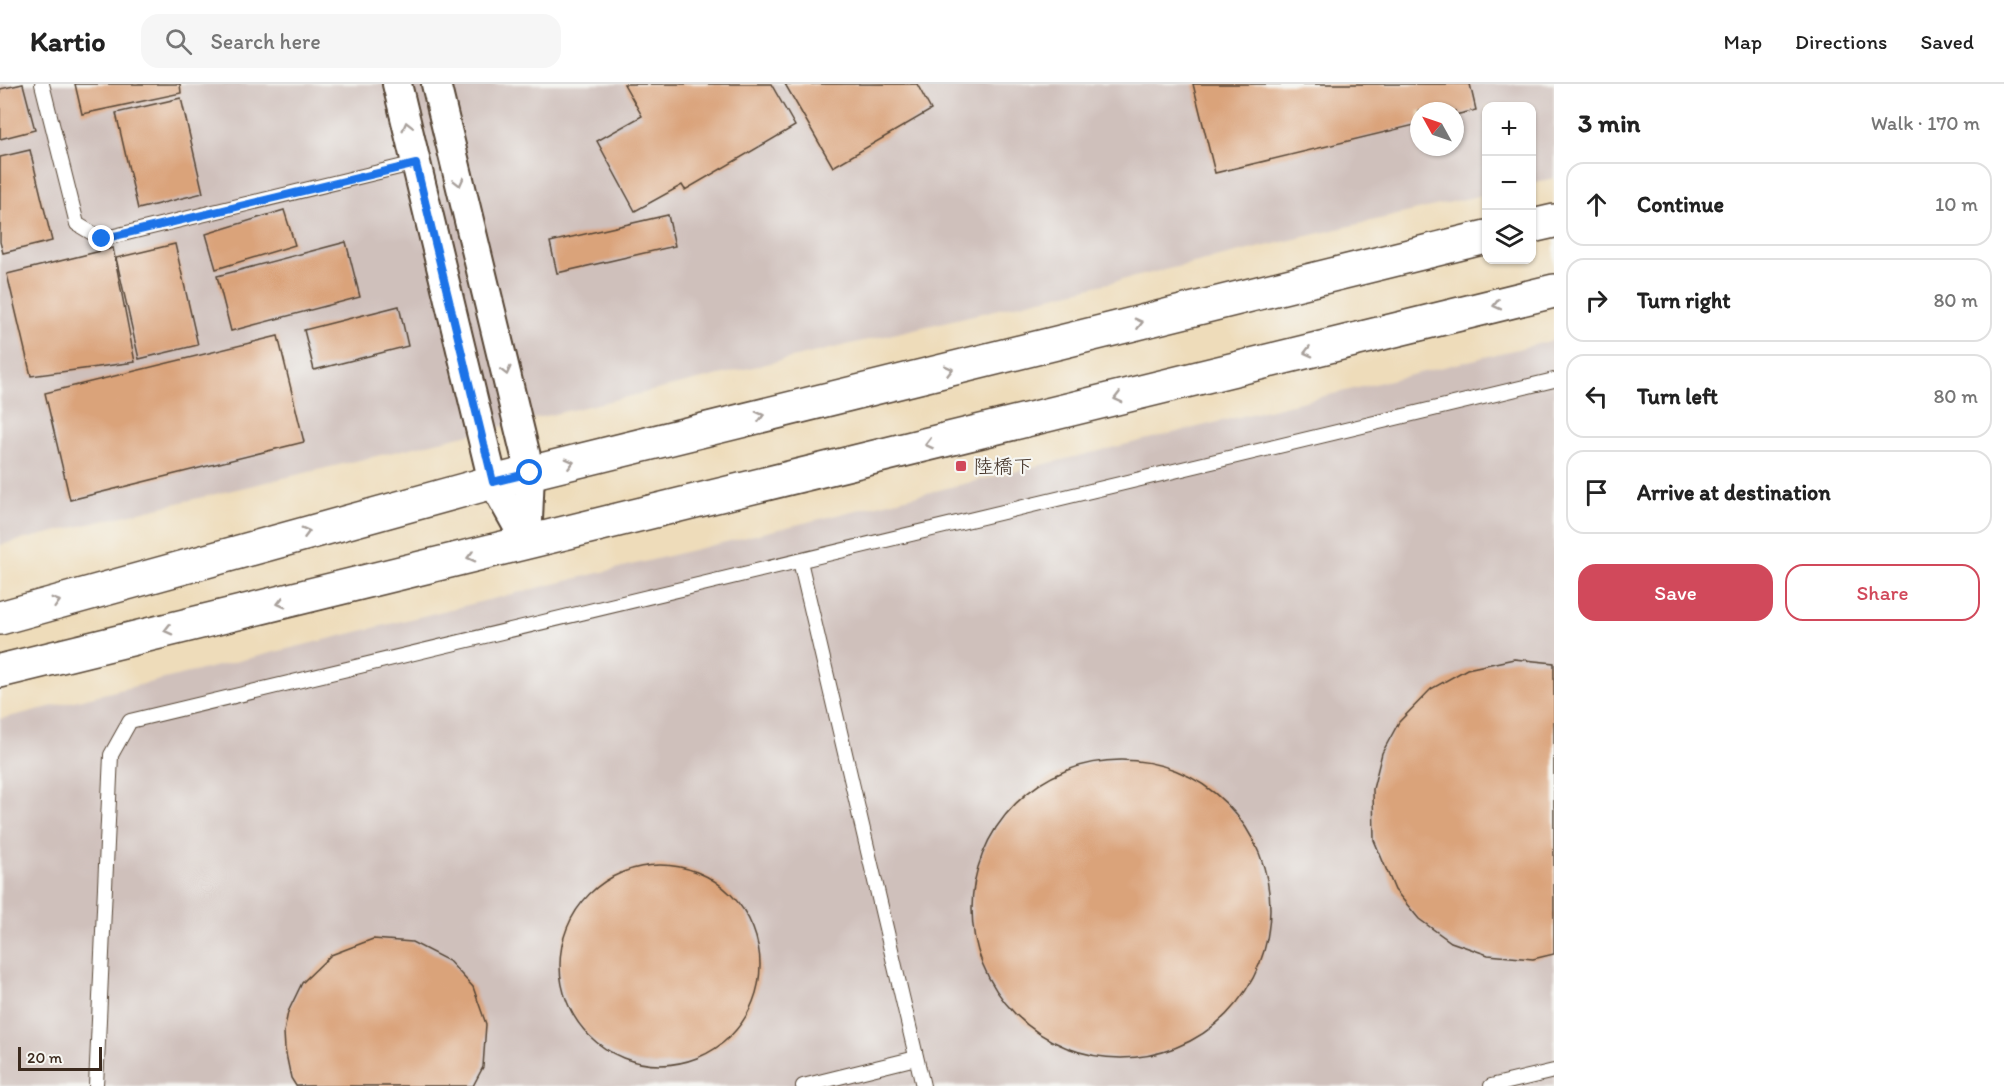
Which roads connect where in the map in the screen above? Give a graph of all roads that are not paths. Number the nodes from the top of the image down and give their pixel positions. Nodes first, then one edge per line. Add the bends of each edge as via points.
1 (42, 84) edge
2 (397, 84) edge
3 (436, 84) edge
4 (416, 164) junction
5 (1554, 221) edge
6 (1536, 225) edge
7 (1482, 238) edge
8 (1554, 291) edge
9 (1554, 380) edge
10 (530, 473) junction
11 (493, 482) junction
12 (527, 543) junction
13 (800, 561) junction
14 (0, 618) edge
15 (0, 671) edge
16 (916, 1058) junction
17 (1554, 1071) edge
18 (1511, 1084) edge
19 (96, 1086) edge
20 (803, 1086) edge
21 (923, 1086) edge
22 (1491, 1086) edge

1 - 4 lane via 77,224 102,239
4 -> 2 street
3 -> 10 street
4 - 11 street
5 - 6 street
10 -> 7 street
8 -> 12 street
9 - 13 lane
10 - 11 street
10 - 12 street
11 - 12 street
14 -> 11 street
12 -> 15 street
13 - 16 lane
13 - 19 lane via 130,721 111,755
16 - 20 lane
16 - 21 lane
17 - 18 lane
18 - 22 lane

